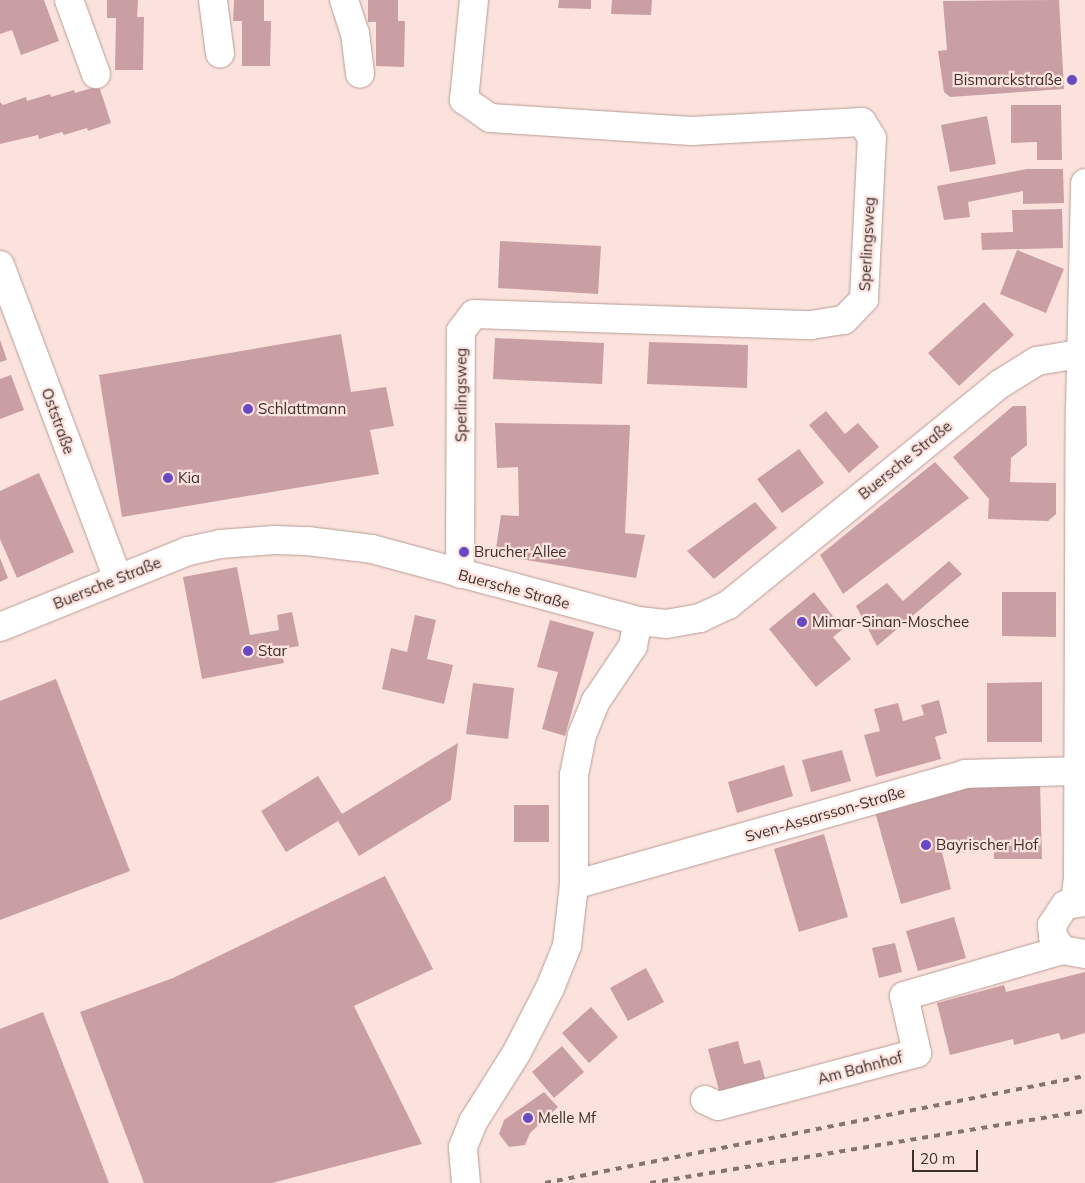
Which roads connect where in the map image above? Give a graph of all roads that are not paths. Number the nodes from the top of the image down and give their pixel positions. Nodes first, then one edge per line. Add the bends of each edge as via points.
1 (69, 0) edge
2 (213, 0) edge
3 (344, 0) edge
4 (474, 0) edge
5 (220, 54) dead end
6 (96, 74) dead end
7 (360, 74) dead end
8 (1085, 183) edge
9 (0, 265) edge
10 (1083, 353) edge
11 (460, 574) junction
12 (117, 577) junction
13 (638, 621) junction
14 (0, 627) edge
15 (1081, 785) edge
16 (574, 885) junction
17 (1080, 902) edge
18 (1074, 952) edge
19 (704, 1100) dead end
20 (466, 1183) edge

1 - 6 street
2 - 5 street
3 - 7 street via 355,33
4 - 11 street, Sperlingsweg via 464,100 490,118 691,130 862,122 872,138 864,299 844,320 811,325 474,314 461,331
8 - 10 street
9 - 12 street, Oststraße
10 - 13 street, Buersche Straße via 1037,361 971,406 728,605 700,618 666,624
10 - 15 street
11 - 12 street, Buersche Straße via 372,550 275,540 220,544 188,551
11 - 13 street, Buersche Straße
12 - 14 street, Buersche Straße
13 - 16 street via 633,646 596,701 582,735 574,775
15 - 16 street, Sven-Assarsson-Straße via 966,774
15 - 17 street
16 - 20 street via 567,946 550,988 517,1052 473,1122 463,1147
17 - 18 street, Am Bahnhof via 1065,905 1055,915 1052,925 1053,936
18 - 19 street, Am Bahnhof via 904,996 917,1053 718,1106

